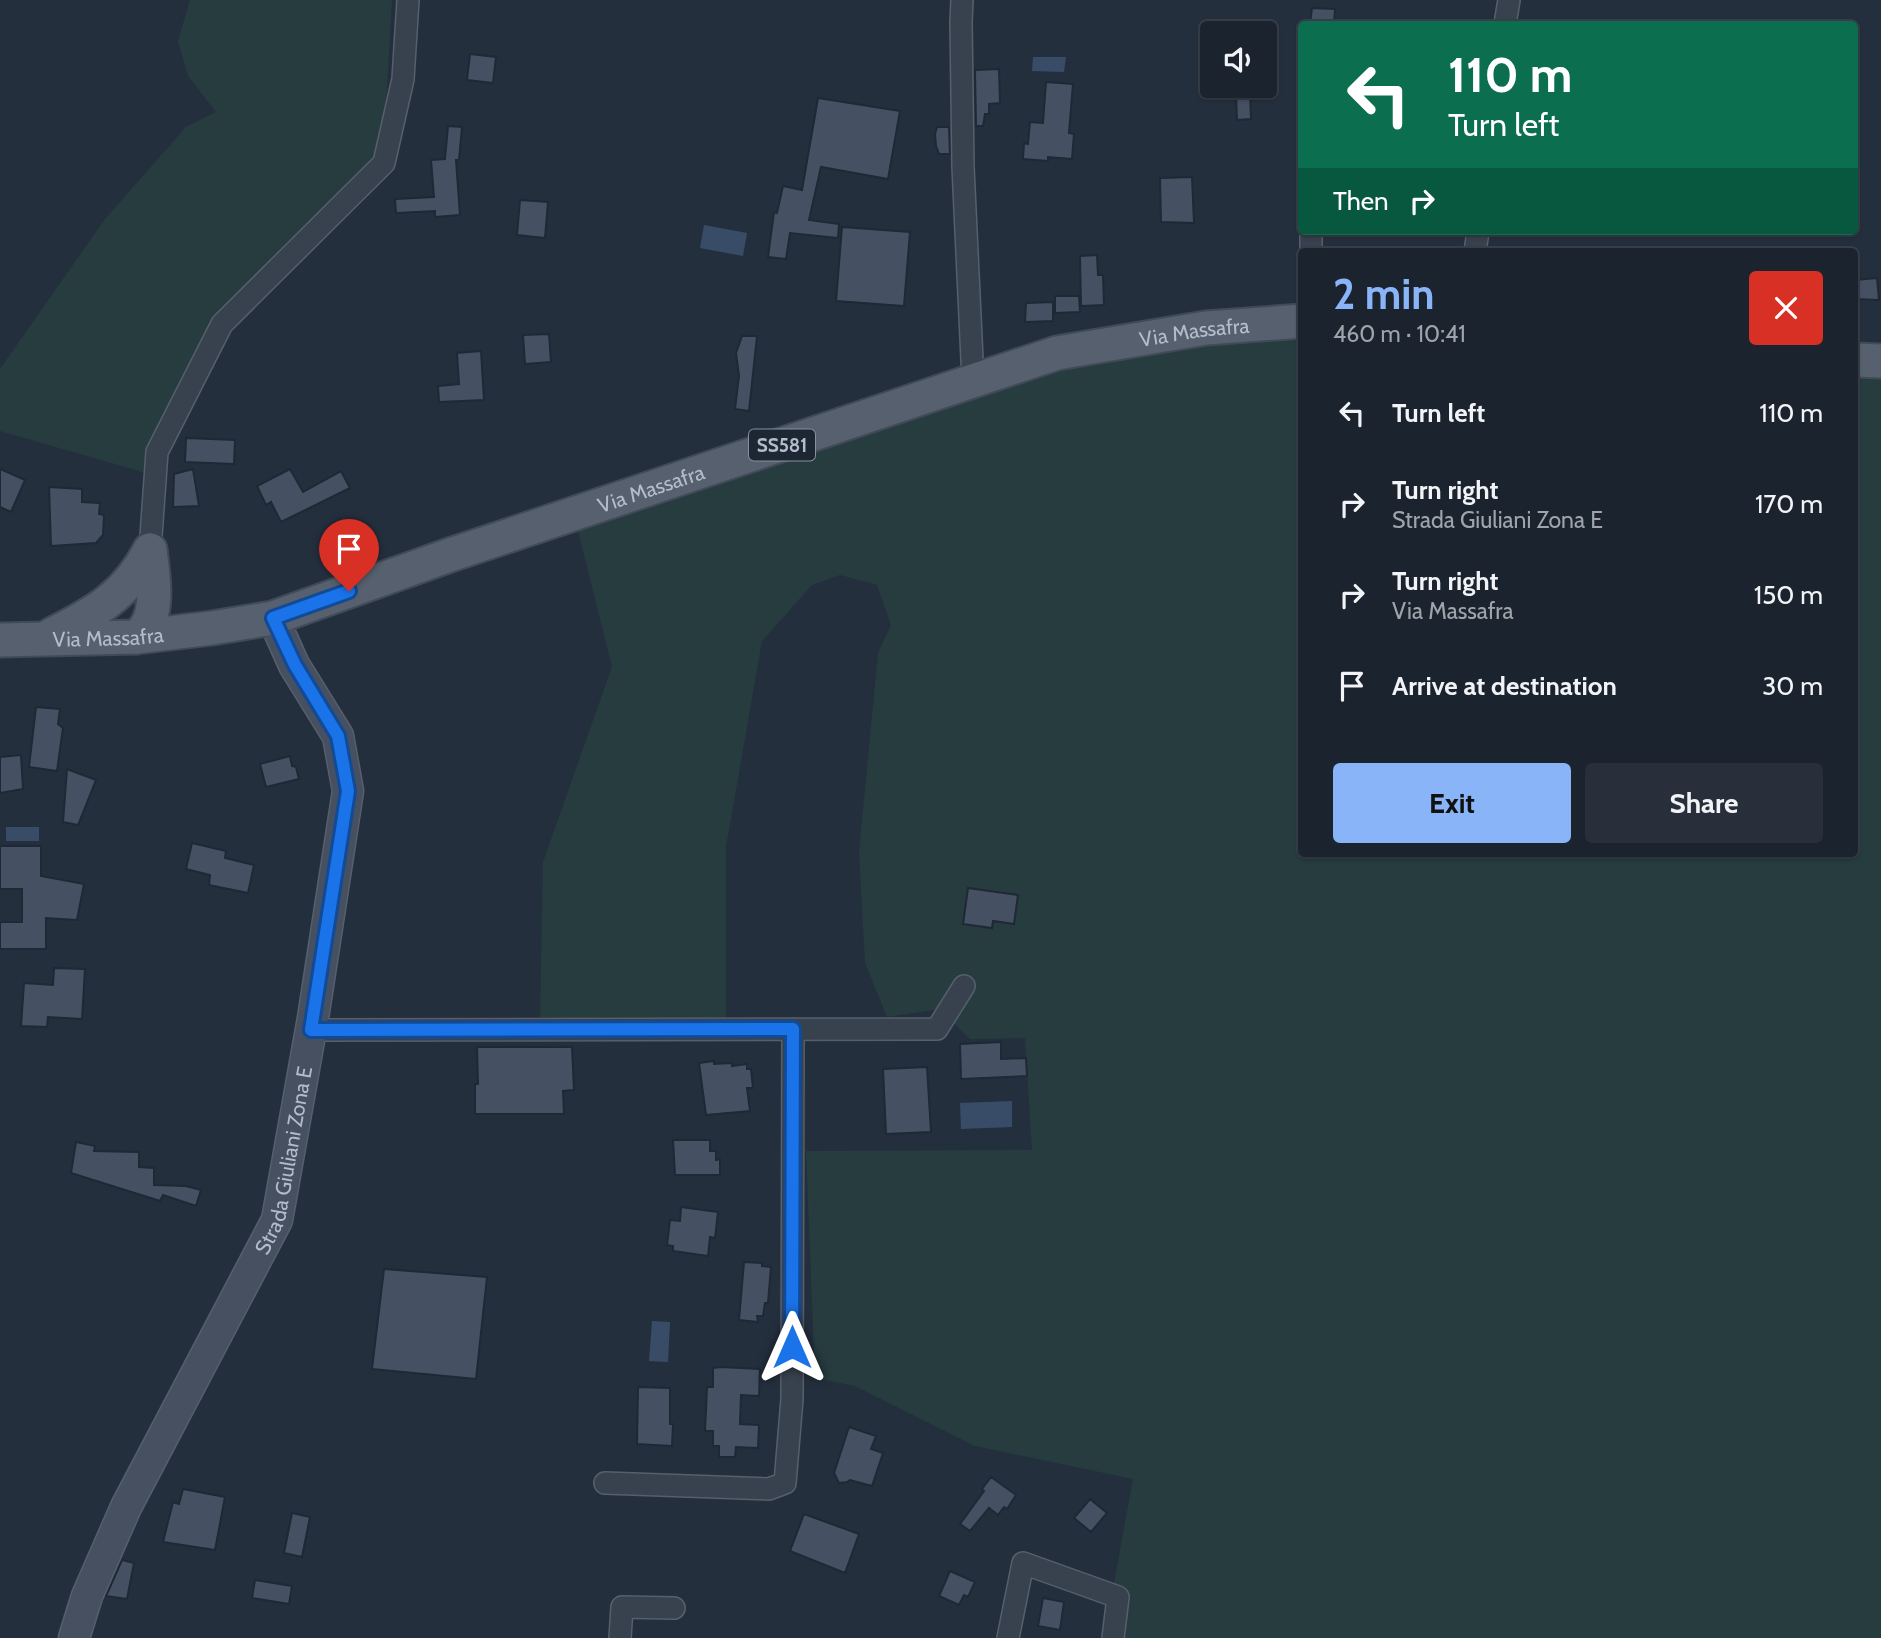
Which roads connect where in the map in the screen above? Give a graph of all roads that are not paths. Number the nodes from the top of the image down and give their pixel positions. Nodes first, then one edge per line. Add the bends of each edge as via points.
1 (408, 0) edge
2 (962, 0) edge
3 (1509, 0) edge
4 (1506, 21) edge
5 (1298, 321) edge
6 (1858, 360) edge
7 (1881, 361) edge
8 (973, 381) junction
9 (144, 566) junction
10 (273, 618) junction
11 (212, 628) junction
12 (136, 637) junction
13 (42, 639) junction
14 (0, 640) edge
15 (964, 986) dead end
16 (793, 1029) junction
17 (311, 1030) junction
18 (605, 1483) dead end
19 (674, 1608) dead end
20 (74, 1638) edge
21 (620, 1638) edge
22 (1008, 1638) edge
23 (1113, 1638) edge

1 - 9 street via 403,79 384,163 222,324 156,452
2 - 8 street via 962,167
3 - 4 street
5 - 8 main road, Via Massafra / SS581 via 1206,328 1057,353
6 - 7 main road
8 - 10 main road, Via Massafra / SS581
9 - 11 main road via 190,615
9 - 12 main road via 122,604 122,620
9 - 13 main road via 103,607
10 - 11 main road, Via Massafra / SS581
10 - 17 street, Strada Giuliani Zona E via 338,736 348,791
11 - 12 main road, Via Massafra / SS581
12 - 13 main road, Via Massafra / SS581
13 - 14 main road, Via Massafra / SS581
15 - 16 street via 937,1029
16 - 17 street
16 - 18 street via 792,1399 785,1483 769,1489
17 - 20 street, Strada Giuliani Zona E via 277,1220 126,1507
19 - 21 street via 622,1607
22 - 23 street via 1023,1563 1118,1597

